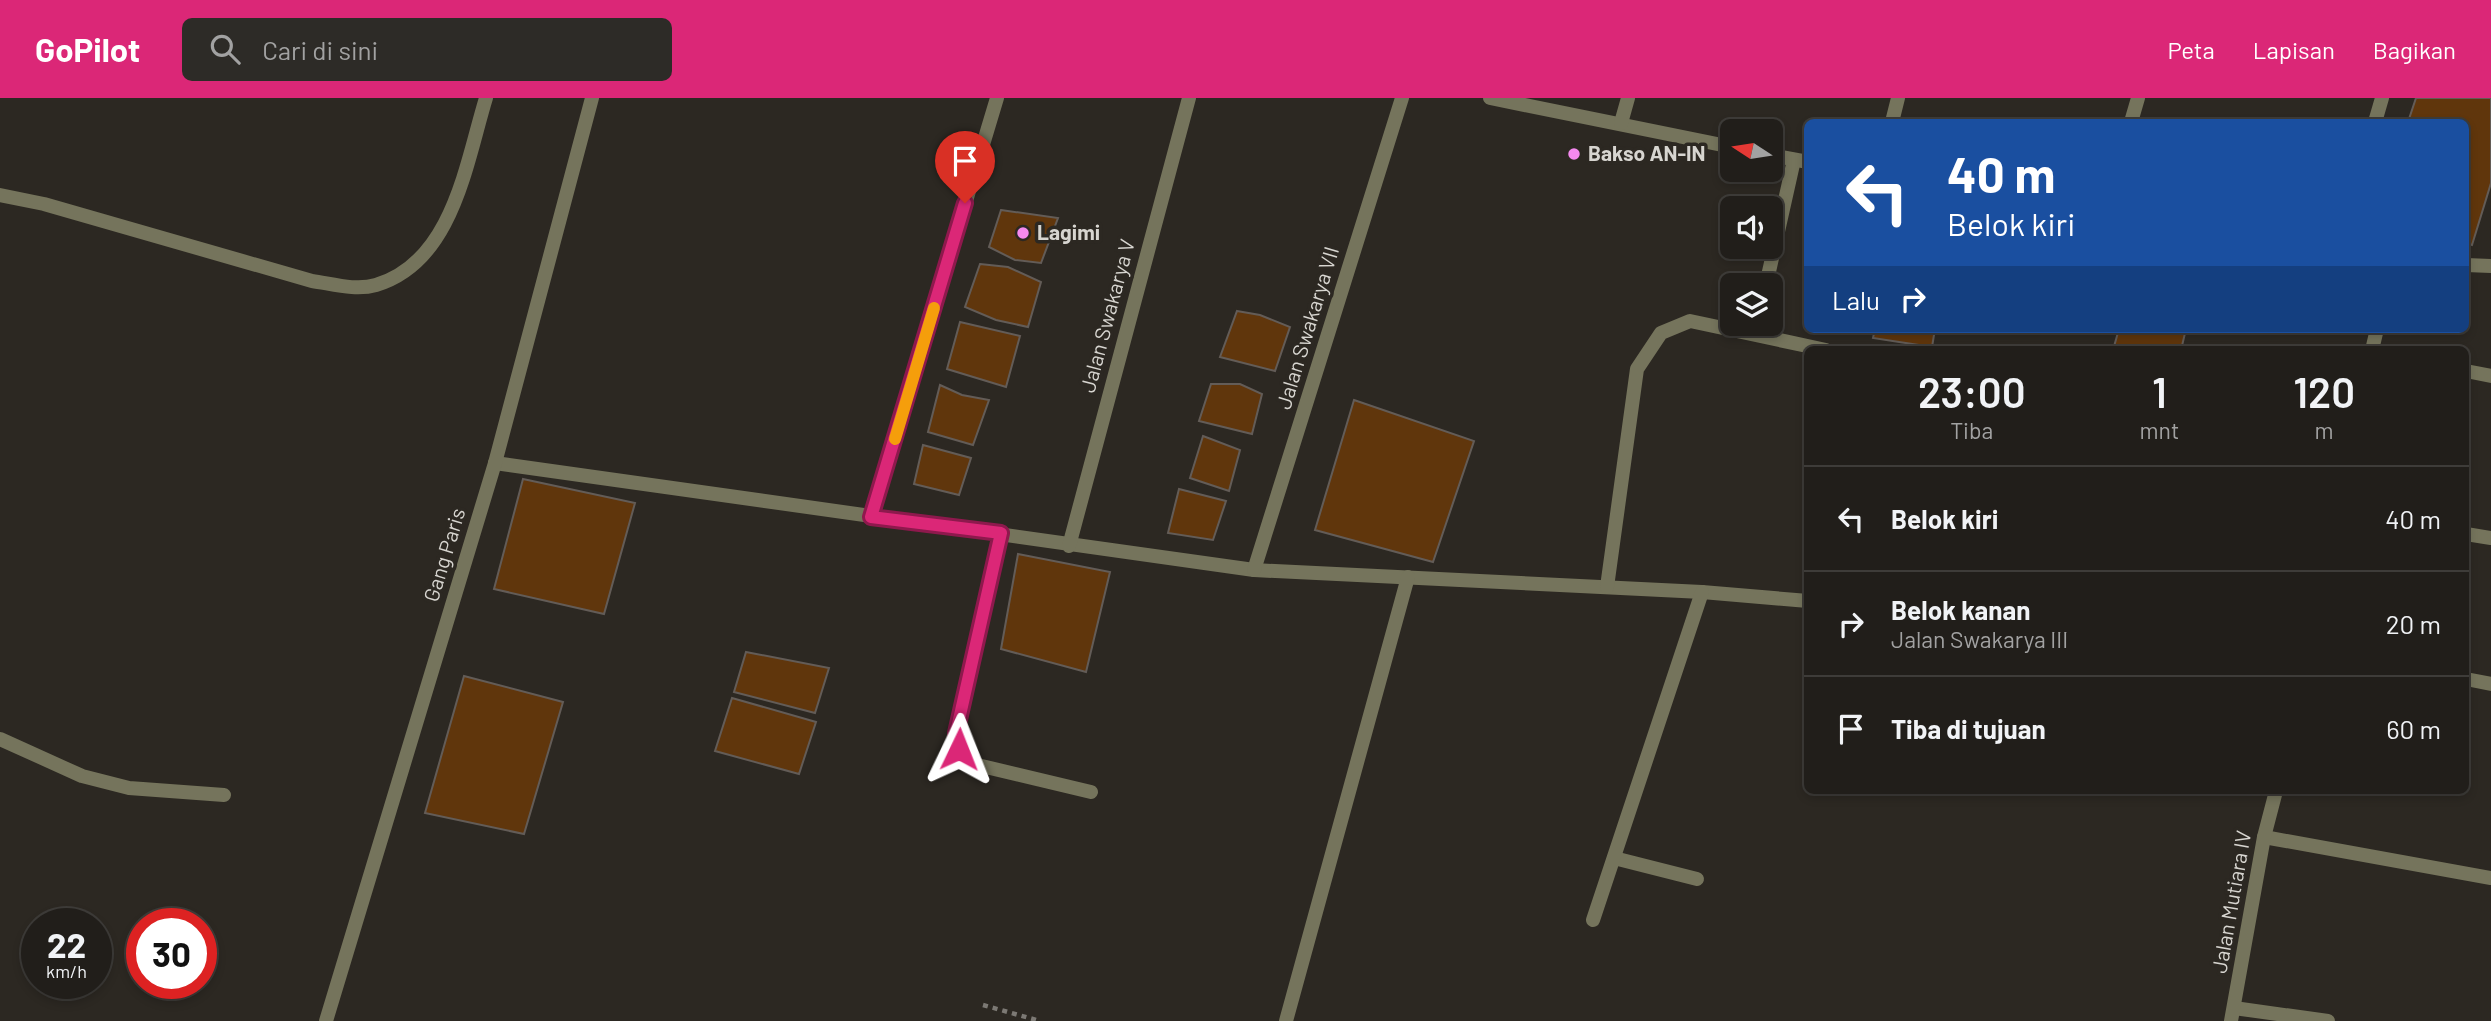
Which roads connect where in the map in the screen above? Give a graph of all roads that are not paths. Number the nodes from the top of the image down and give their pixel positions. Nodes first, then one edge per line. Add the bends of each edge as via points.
1 (486, 98) edge
2 (592, 98) edge
3 (997, 98) edge
4 (1189, 98) edge
5 (1402, 98) edge
6 (1490, 98) edge
7 (1628, 98) edge
8 (1898, 98) edge
9 (2138, 98) edge
10 (2382, 98) edge
11 (1893, 119) edge
12 (2132, 119) edge
13 (2376, 119) edge
14 (1622, 123) junction
15 (1720, 144) edge
16 (1783, 157) edge
17 (1801, 161) edge
18 (0, 195) edge
19 (2469, 265) edge
20 (2491, 266) edge
21 (1769, 273) edge
22 (1720, 325) edge
23 (1779, 336) edge
24 (1813, 346) edge
25 (2469, 372) edge
26 (2491, 376) edge
27 (495, 463) junction
28 (871, 517) junction
29 (1001, 533) junction
30 (2469, 534) edge
31 (2491, 538) edge
32 (1069, 546) junction
33 (1254, 570) junction
34 (1408, 577) junction
35 (1607, 587) junction
36 (1702, 592) junction
37 (1804, 601) edge
38 (2469, 680) edge
39 (2491, 684) edge
40 (0, 739) edge
41 (1091, 792) dead end
42 (2275, 794) edge
43 (225, 795) dead end
44 (2264, 836) junction
45 (1614, 858) junction
46 (2491, 878) edge
47 (1697, 879) dead end
48 (1593, 920) dead end
49 (2232, 1014) edge
50 (326, 1021) edge
51 (1286, 1021) edge
52 (2328, 1021) edge

1 - 18 street via 452,212 437,241 378,285 312,281
2 - 27 street, Gang Paris
3 - 28 street
4 - 32 street, Jalan Swakarya V
5 - 33 street, Jalan Swakarya VII
6 - 14 street
7 - 14 street
8 - 11 street
9 - 12 street
10 - 13 street
14 - 15 street
16 - 17 street
17 - 21 street
19 - 20 street
22 - 35 street via 1690,321 1661,333 1637,369
23 - 24 street
25 - 26 street
27 - 28 street
27 - 50 street, Gang Paris
28 - 29 street
29 - 32 street
29 - 41 street via 956,733 959,749 969,763
30 - 31 street
32 - 33 street
33 - 34 street
34 - 35 street
34 - 51 street
35 - 36 street
36 - 37 street
36 - 45 street
38 - 39 street
40 - 43 street via 82,776 129,789
42 - 44 street, Jalan Mutiara IV
44 - 46 street
44 - 49 street, Jalan Mutiara IV
45 - 47 street
45 - 48 street
49 - 52 street

